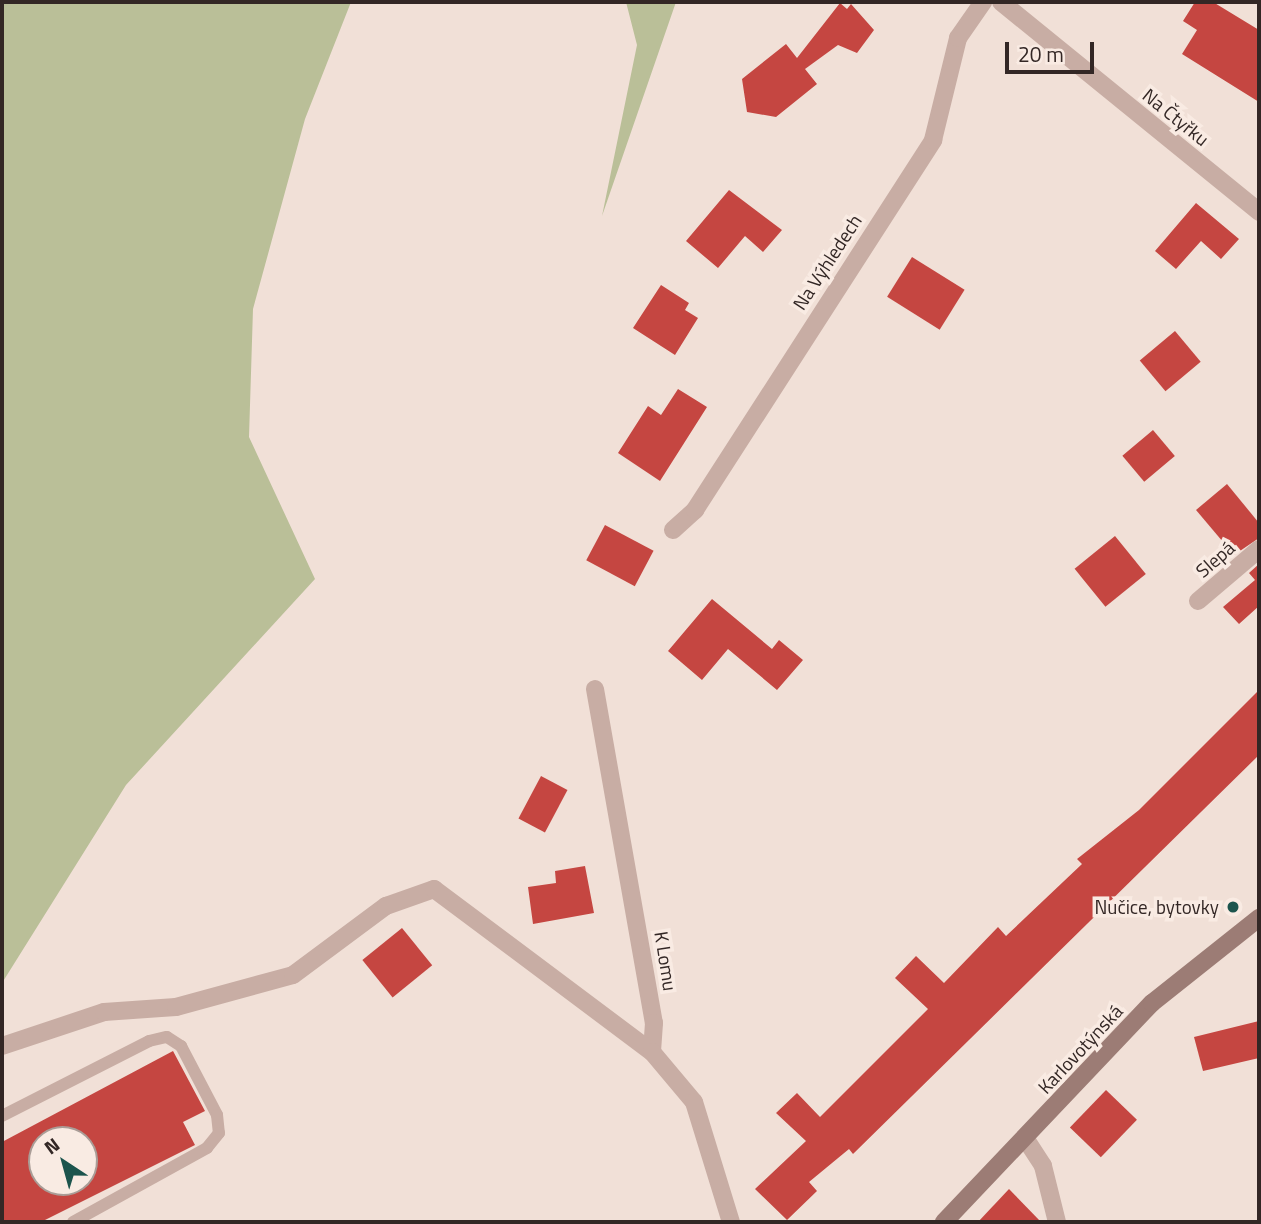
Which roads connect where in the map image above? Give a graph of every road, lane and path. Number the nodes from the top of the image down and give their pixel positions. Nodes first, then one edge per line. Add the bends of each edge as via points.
1 (983, 2) edge
2 (1001, 2) edge
3 (1259, 212) edge
4 (673, 530) dead end
5 (1259, 549) edge
6 (1198, 601) dead end
7 (595, 689) dead end
8 (1259, 918) edge
9 (2, 1046) edge
10 (652, 1052) junction
11 (2, 1116) edge
12 (1025, 1138) junction
13 (74, 1222) edge
14 (731, 1222) edge
15 (944, 1222) edge
16 (1057, 1222) edge

1 - 4 street, Na Výhledech via 958,38 933,140 695,510
2 - 3 street, Na Čtyřku
5 - 6 street, Slepá
7 - 10 street, K Lomu via 646,969
8 - 12 main road, Karlovotýnská via 1152,1003
9 - 10 street via 104,1012 176,1007 293,975 386,906 434,889
10 - 14 street via 694,1102
11 - 13 lane via 149,1041 167,1037 181,1046 217,1115 219,1133 207,1148
12 - 15 main road, Karlovotýnská
12 - 16 street via 1043,1166

